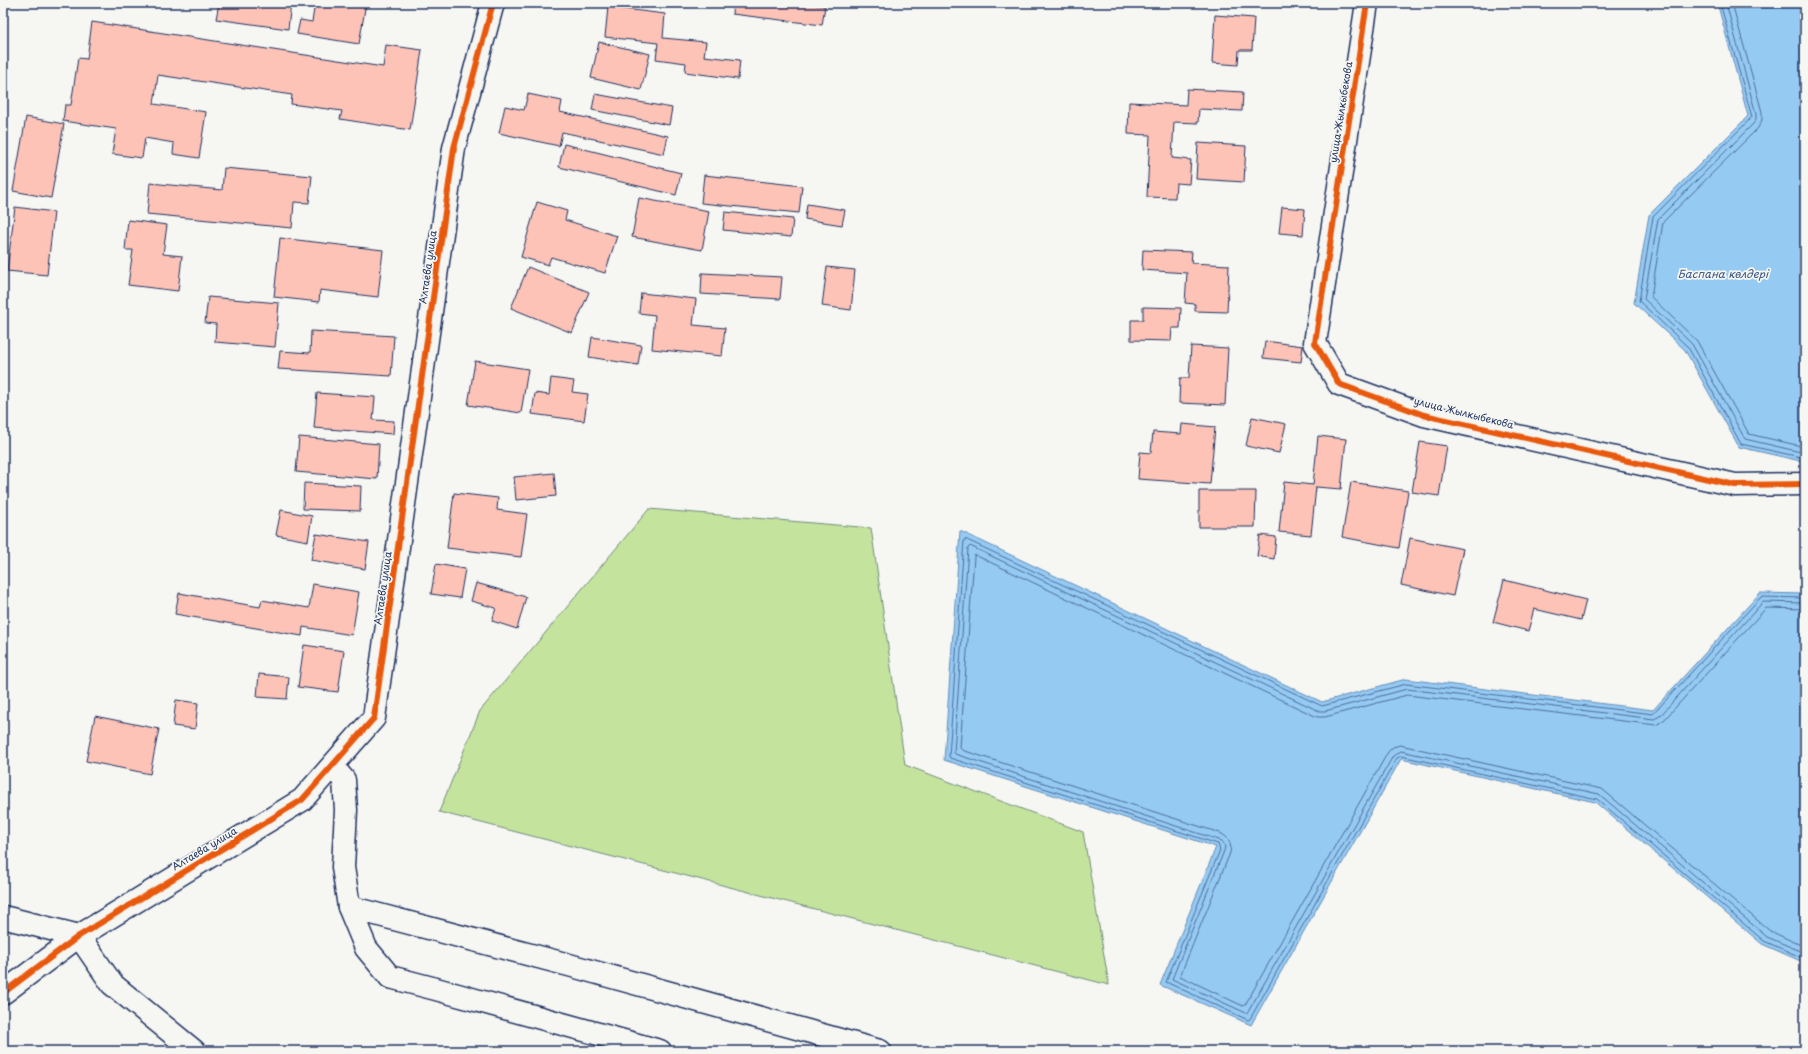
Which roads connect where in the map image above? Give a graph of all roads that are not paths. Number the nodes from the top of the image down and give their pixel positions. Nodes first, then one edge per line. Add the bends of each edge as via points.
1 (493, 3) edge
2 (1367, 3) edge
3 (1805, 484) edge
4 (332, 766) junction
5 (349, 907) junction
6 (3, 918) edge
7 (79, 936) junction
8 (3, 993) edge
9 (194, 1051) edge
10 (660, 1051) edge
11 (880, 1051) edge

1 - 4 street, Алтаева улица via 454,148 374,718
2 - 3 street, улица Жылкыбекова via 1315,343 1339,384 1424,415 1735,485
4 - 5 street via 344,780 346,810 343,867
4 - 7 street, Алтаева улица via 302,800
5 - 10 street via 366,948 390,977
5 - 11 street
6 - 7 street
7 - 8 street, Алтаева улица
7 - 9 street via 112,984

